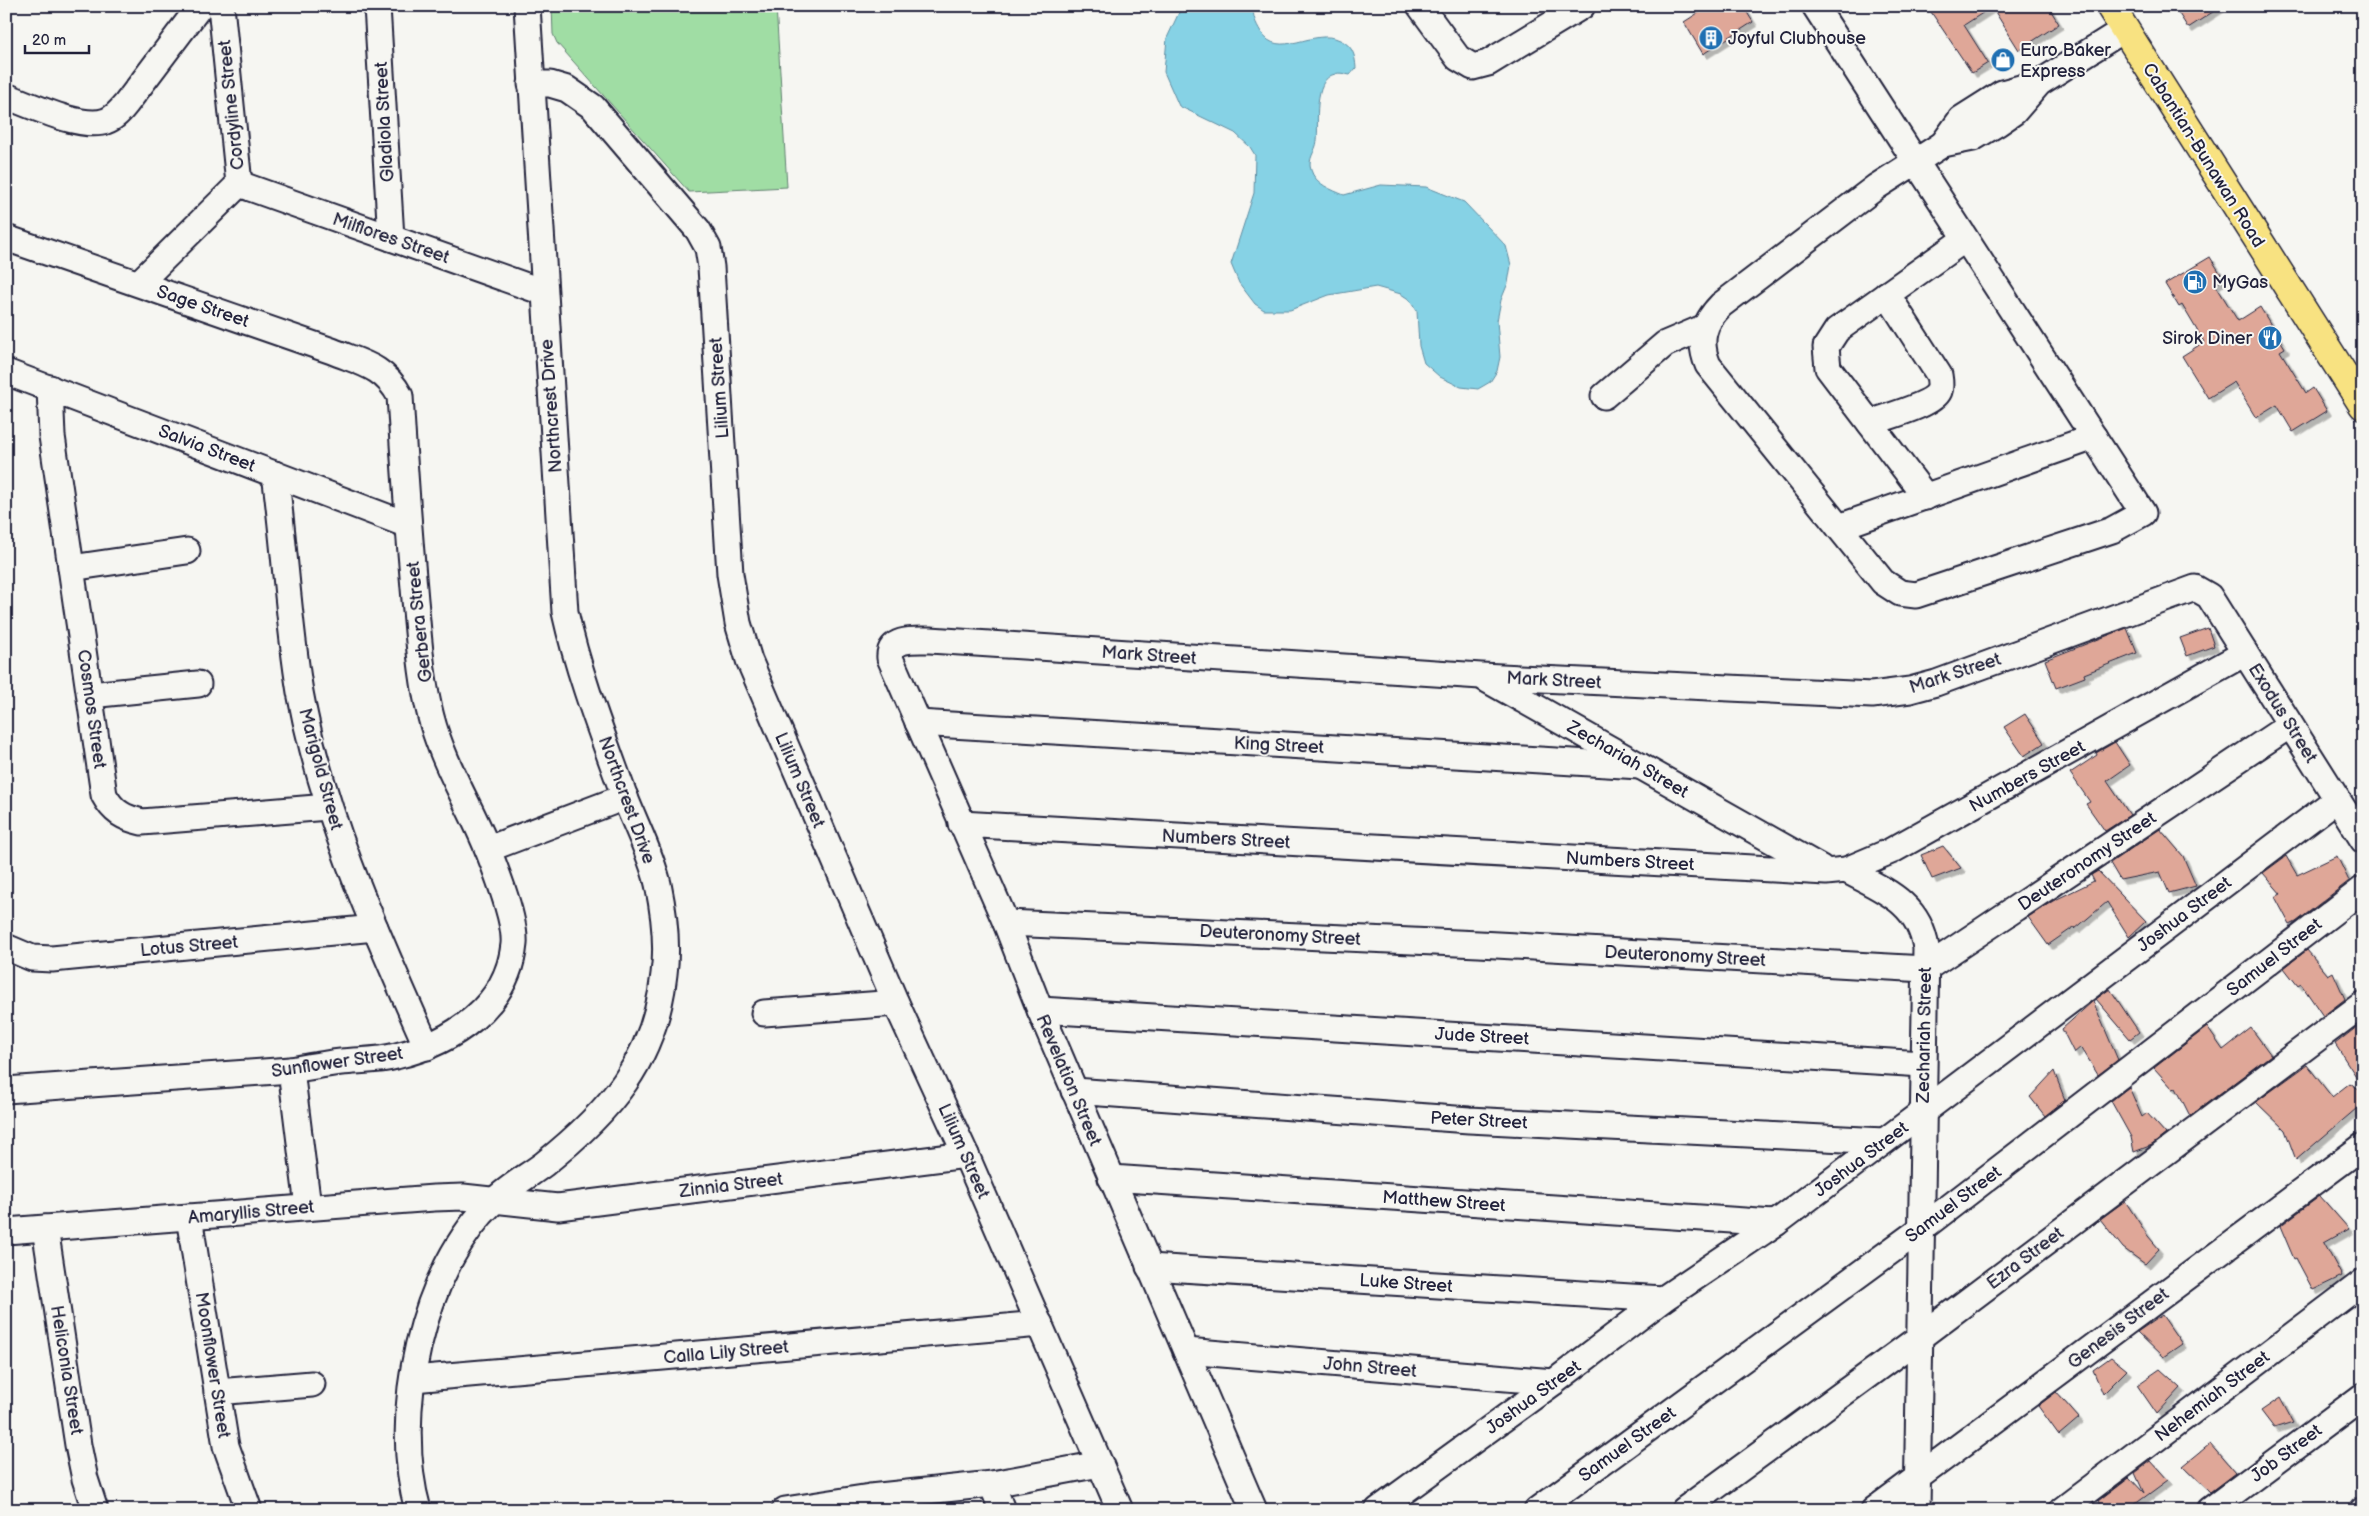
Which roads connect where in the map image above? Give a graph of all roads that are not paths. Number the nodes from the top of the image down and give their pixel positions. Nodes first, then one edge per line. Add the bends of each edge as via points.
1 (200, 6) edge
2 (221, 6) edge
3 (377, 6) edge
4 (526, 6) edge
5 (1420, 6) edge
6 (1582, 6) edge
7 (1815, 6) edge
8 (2110, 6) edge
9 (2124, 29) junction
10 (531, 84) junction
11 (6, 96) edge
12 (1915, 162) junction
13 (238, 184) junction
14 (6, 238) edge
15 (391, 238) junction
16 (1965, 238) junction
17 (139, 284) junction
18 (543, 292) junction
19 (1887, 294) junction
20 (1704, 327) junction
21 (6, 372) edge
22 (393, 384) joint
23 (50, 388) junction
24 (1604, 396) dead end
25 (2363, 404) edge
26 (1870, 423) junction
27 (2094, 437) junction
28 (275, 474) junction
29 (1926, 497) junction
30 (408, 525) junction
31 (1839, 527) junction
32 (187, 551) dead end
33 (72, 568) junction
34 (2201, 589) joint
35 (891, 648) joint
36 (2245, 653) junction
37 (1481, 676) junction
38 (198, 684) dead end
39 (90, 695) junction
40 (918, 723) junction
41 (2290, 725) junction
42 (1640, 766) junction
43 (625, 797) junction
44 (2337, 799) junction
45 (328, 806) junction
46 (961, 824) junction
47 (2363, 840) edge
48 (488, 849) junction
49 (1836, 871) junction
50 (2363, 889) edge
51 (1006, 923) junction
52 (375, 928) junction
53 (6, 947) edge
54 (1925, 969) junction
55 (896, 1003) junction
56 (2363, 1004) edge
57 (1040, 1010) junction
58 (764, 1013) dead end
59 (427, 1047) junction
60 (1923, 1064) junction
61 (291, 1070) junction
62 (6, 1090) edge
63 (1074, 1091) junction
64 (1923, 1111) junction
65 (1884, 1141) junction
66 (2363, 1146) edge
67 (966, 1155) junction
68 (1111, 1178) junction
69 (495, 1200) junction
70 (308, 1207) junction
71 (189, 1217) junction
72 (1776, 1223) junction
73 (46, 1228) junction
74 (1921, 1229) junction
75 (6, 1231) edge
76 (1149, 1267) junction
77 (2363, 1282) edge
78 (1663, 1299) junction
79 (1040, 1324) junction
80 (1920, 1337) junction
81 (1186, 1351) junction
82 (413, 1379) junction
83 (1554, 1382) junction
84 (312, 1384) dead end
85 (217, 1392) junction
86 (2363, 1396) edge
87 (1100, 1464) junction
88 (1917, 1478) junction
89 (992, 1484) junction
90 (872, 1503) edge
91 (95, 1510) edge
92 (249, 1510) edge
93 (418, 1510) edge
94 (785, 1510) edge
95 (1002, 1510) edge
96 (1120, 1510) edge
97 (1254, 1510) edge
98 (1378, 1510) edge
99 (1537, 1510) edge
100 (1684, 1510) edge
101 (1874, 1510) edge
102 (1917, 1510) edge
103 (2062, 1510) edge
104 (2210, 1510) edge

1 - 11 street via 126,104 106,122 59,116
2 - 13 street, Cordyline Street
3 - 15 street, Gladiola Street
4 - 10 street, Northcrest Drive
5 - 6 street via 1458,58 1473,67 1488,63
7 - 12 street
8 - 9 main road, Cabantian-Bunawan Road
9 - 12 street via 2039,84 2002,93 1961,119 1943,144
9 - 25 main road, Cabantian-Bunawan Road
10 - 18 street, Northcrest Drive
10 - 55 street, Lilium Street via 550,84 567,90 593,107 698,230 708,248 730,574 738,623 749,660
12 - 16 street
12 - 20 street via 1836,216 1728,299
13 - 15 street, Milflores Street
13 - 17 street, Cordyline Street
14 - 17 street, Sage Street
15 - 18 street, Milflores Street
16 - 19 street
16 - 27 street
17 - 22 street, Sage Street via 378,369
18 - 43 street, Northcrest Drive via 565,612 575,654
19 - 26 street via 1837,330 1826,347 1828,368
19 - 26 street via 1941,383 1939,391 1928,401
20 - 24 street via 1665,344
20 - 31 street via 1702,352 1708,365
21 - 23 street, Salvia Street
22 - 30 street, Gerbera Street via 400,396
23 - 28 street, Salvia Street
23 - 33 street, Cosmos Street via 52,436
26 - 29 street
27 - 29 street
27 - 31 street via 2144,513 2112,530 1908,595 1884,582
28 - 30 street, Salvia Street
28 - 45 street, Marigold Street via 290,622 301,693
29 - 31 street
30 - 48 street, Gerbera Street via 422,669 431,717 444,755
32 - 33 street
33 - 39 street, Cosmos Street
34 - 36 street, Exodus Street via 2209,596
34 - 37 street, Mark Street via 2190,588 1936,683 1872,695
35 - 37 street, Mark Street via 902,642 930,640
35 - 40 street, Revelation Street via 890,658
36 - 41 street, Exodus Street
36 - 49 street, Numbers Street via 1891,851
37 - 42 street, Zechariah Street
38 - 39 street
39 - 45 street, Cosmos Street via 104,795 118,814 142,822
40 - 42 street, King Street
40 - 46 street, Revelation Street
41 - 44 street, Exodus Street
41 - 54 street, Deuteronomy Street
42 - 49 street, Zechariah Street
43 - 48 street
43 - 69 street, Northcrest Drive via 658,882 665,926 664,974 653,1027 637,1066 588,1128
44 - 47 street, Exodus Street
44 - 64 street, Joshua Street
45 - 52 street, Marigold Street
46 - 49 street, Numbers Street
46 - 51 street, Revelation Street
48 - 59 street, Sunflower Street via 514,942 507,971 491,1001 469,1024
49 - 54 street, Zechariah Street via 1888,892 1904,904 1924,934
50 - 74 street, Samuel Street
51 - 54 street, Deuteronomy Street
51 - 57 street, Revelation Street
52 - 53 street, Lotus Street via 52,959 32,958
52 - 59 street, Marigold Street
54 - 60 street, Zechariah Street
55 - 58 street
55 - 67 street, Lilium Street
56 - 80 street, Ezra Street
57 - 60 street, Jude Street
57 - 63 street, Revelation Street
59 - 61 street, Sunflower Street via 394,1057
60 - 64 street, Zechariah Street
61 - 62 street, Sunflower Street
61 - 70 street
63 - 65 street, Peter Street via 1469,1120
63 - 68 street, Revelation Street
64 - 65 street, Joshua Street
64 - 74 street, Zechariah Street
65 - 72 street, Joshua Street
66 - 88 street, Genesis Street
67 - 69 street, Zinnia Street via 558,1207
67 - 79 street, Lilium Street
68 - 72 street, Matthew Street
68 - 76 street, Revelation Street
69 - 70 street, Amaryllis Street via 453,1198
69 - 82 street, Northcrest Drive via 470,1228 443,1272 421,1329
70 - 71 street, Amaryllis Street
71 - 73 street, Amaryllis Street
71 - 85 street, Moonflower Street
72 - 78 street, Joshua Street
73 - 75 street, Amaryllis Street
73 - 91 street, Heliconia Street via 78,1445
74 - 80 street, Zechariah Street
74 - 99 street, Samuel Street
76 - 78 street, Luke Street
76 - 81 street, Revelation Street
77 - 103 street, Nehemiah Street
78 - 83 street, Joshua Street
79 - 82 street, Calla Lily Street
79 - 87 street, Lilium Street
80 - 88 street, Zechariah Street
80 - 100 street, Ezra Street
81 - 83 street, John Street
81 - 97 street, Revelation Street
82 - 93 street, Northcrest Drive via 408,1441 413,1494
83 - 98 street, Joshua Street
84 - 85 street
85 - 92 street, Moonflower Street via 226,1446
86 - 104 street, Job Street
87 - 89 street
87 - 96 street, Lilium Street
88 - 101 street, Genesis Street
88 - 102 street, Zechariah Street
89 - 90 street
89 - 95 street
90 - 94 street

